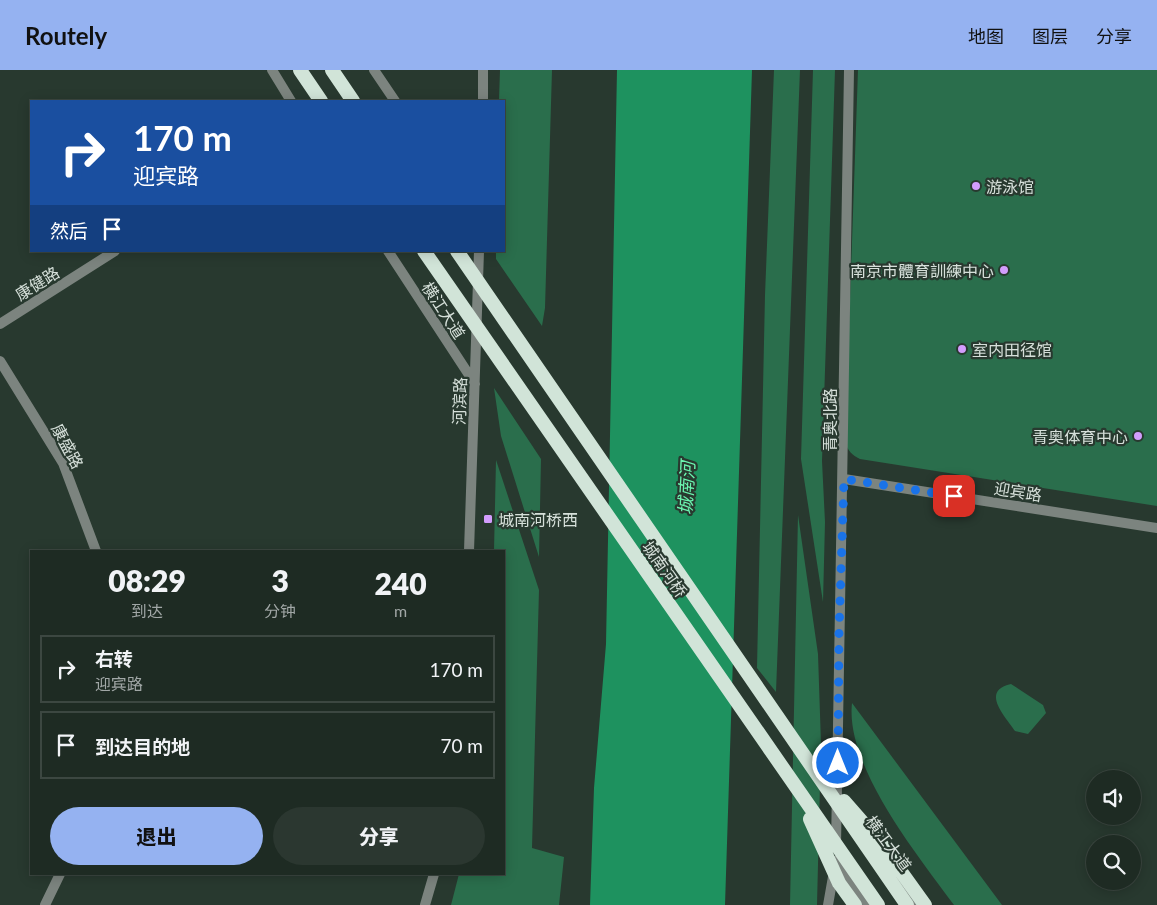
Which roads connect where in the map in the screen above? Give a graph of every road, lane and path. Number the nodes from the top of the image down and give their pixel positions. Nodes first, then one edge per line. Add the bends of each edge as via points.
1 (272, 70) edge
2 (300, 70) edge
3 (332, 70) edge
4 (374, 70) edge
5 (483, 70) edge
6 (849, 70) edge
7 (290, 100) edge
8 (320, 100) edge
9 (353, 100) edge
10 (394, 100) edge
11 (482, 100) edge
12 (113, 252) edge
13 (389, 252) edge
14 (425, 252) edge
15 (457, 252) edge
16 (479, 252) edge
17 (0, 324) edge
18 (0, 361) edge
19 (475, 384) junction
20 (844, 479) junction
21 (1157, 528) edge
22 (96, 550) edge
23 (470, 550) edge
24 (799, 749) junction
25 (796, 789) junction
26 (838, 800) junction
27 (835, 861) junction
28 (60, 875) edge
29 (434, 875) edge
30 (45, 905) edge
31 (425, 905) edge
32 (828, 905) edge
33 (855, 905) edge
34 (867, 905) edge
35 (878, 905) edge
36 (907, 905) edge
37 (916, 905) edge
38 (925, 905) edge

1 - 7 street
2 - 8 highway
3 - 9 highway
4 - 10 street
5 - 11 street
6 - 20 street, 青奥北路
12 - 17 street, 康健路
13 - 19 street, 横江大道
14 - 25 highway, 城南河桥, bridge
15 - 24 highway, 城南河桥, bridge
16 - 19 street, 河滨路
18 - 22 street, 康盛路 via 63,463
19 - 23 street, 河滨路
20 - 21 street, 迎宾路
20 - 26 street, 青奥北路
24 - 36 highway, 城南河桥, bridge
24 - 38 highway, bridge via 879,841
25 - 33 highway, bridge via 839,883
25 - 35 highway, 城南河桥, bridge
26 - 27 street, 青奥北路
26 - 37 street, 横江大道
27 - 32 street, 青奥北路
27 - 34 street
28 - 30 street
29 - 31 street

